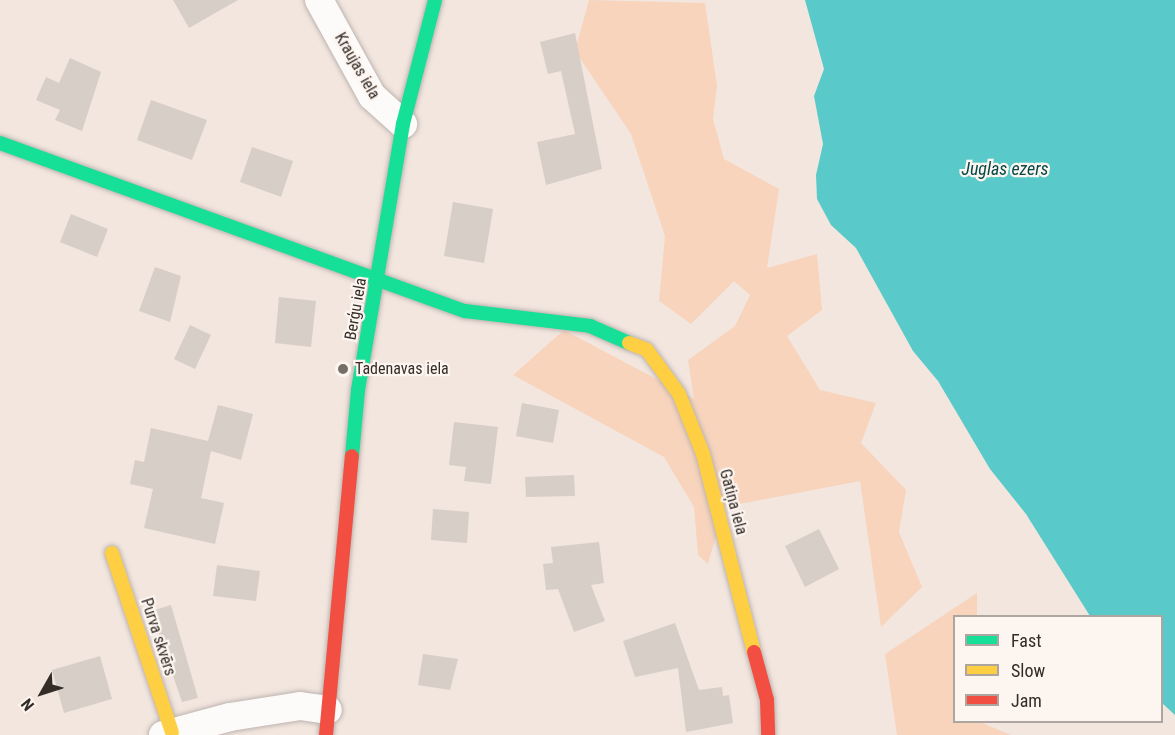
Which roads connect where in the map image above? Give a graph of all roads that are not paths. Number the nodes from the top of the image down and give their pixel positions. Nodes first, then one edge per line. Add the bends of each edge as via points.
1 (319, 0) edge
2 (435, 0) edge
3 (403, 124) junction
4 (0, 143) edge
5 (378, 279) junction
6 (112, 553) dead end
7 (327, 722) edge
8 (168, 733) edge
9 (768, 735) edge

1 - 3 street, Kraujas iela via 372,96
2 - 3 street, Berģu iela
3 - 5 street, Berģu iela
4 - 5 street
5 - 7 street, Berģu iela via 358,390
5 - 9 street, Gatiņa iela via 465,310 590,326 647,350 679,394 702,454 767,699
6 - 8 street, Purva skvērs
7 - 8 street via 288,708

